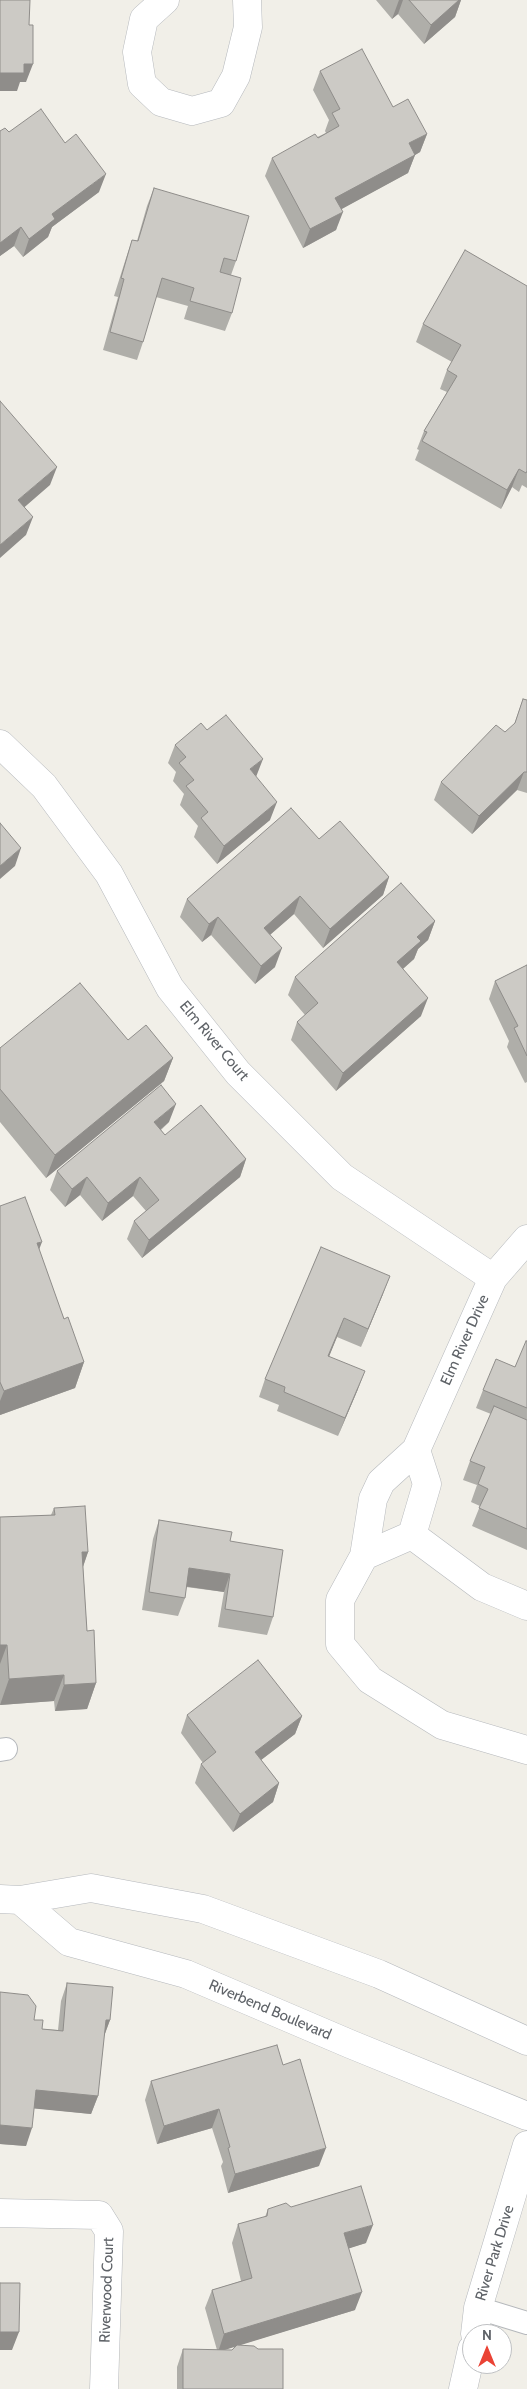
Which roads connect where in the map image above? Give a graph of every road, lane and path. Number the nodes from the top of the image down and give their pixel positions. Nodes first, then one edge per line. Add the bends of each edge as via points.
1 (165, 0) edge
2 (247, 0) edge
3 (0, 744) edge
4 (527, 1239) edge
5 (493, 1278) junction
6 (416, 1450) junction
7 (412, 1535) junction
8 (364, 1556) junction
9 (527, 1606) edge
10 (527, 1750) edge
11 (10, 1899) edge
12 (527, 2041) edge
13 (527, 2116) edge
14 (527, 2145) edge
15 (0, 2213) edge
16 (477, 2321) edge
17 (527, 2323) edge
18 (466, 2374) edge
19 (104, 2389) edge
20 (463, 2389) edge

1 - 2 street via 144,19 137,52 142,84 161,102 192,111 221,103 236,76 248,27
3 - 5 street, Elm River Court via 44,786 109,874 170,988 238,1073 342,1177
4 - 5 street, Elm River Drive
5 - 6 street, Elm River Drive
6 - 7 street via 427,1484
6 - 8 street, Elm River Drive via 381,1482 373,1499
7 - 8 street
7 - 9 street via 482,1587
8 - 10 street, Elm River Drive via 340,1600 340,1644 370,1680 442,1725
11 - 12 street, Riverbend Boulevard via 92,1888 203,1909 379,1974
11 - 13 street, Riverbend Boulevard via 68,1942 186,1974
14 - 16 street, River Park Drive
15 - 19 street, Riverwood Court via 99,2215 109,2231
16 - 17 lane
18 - 20 street

